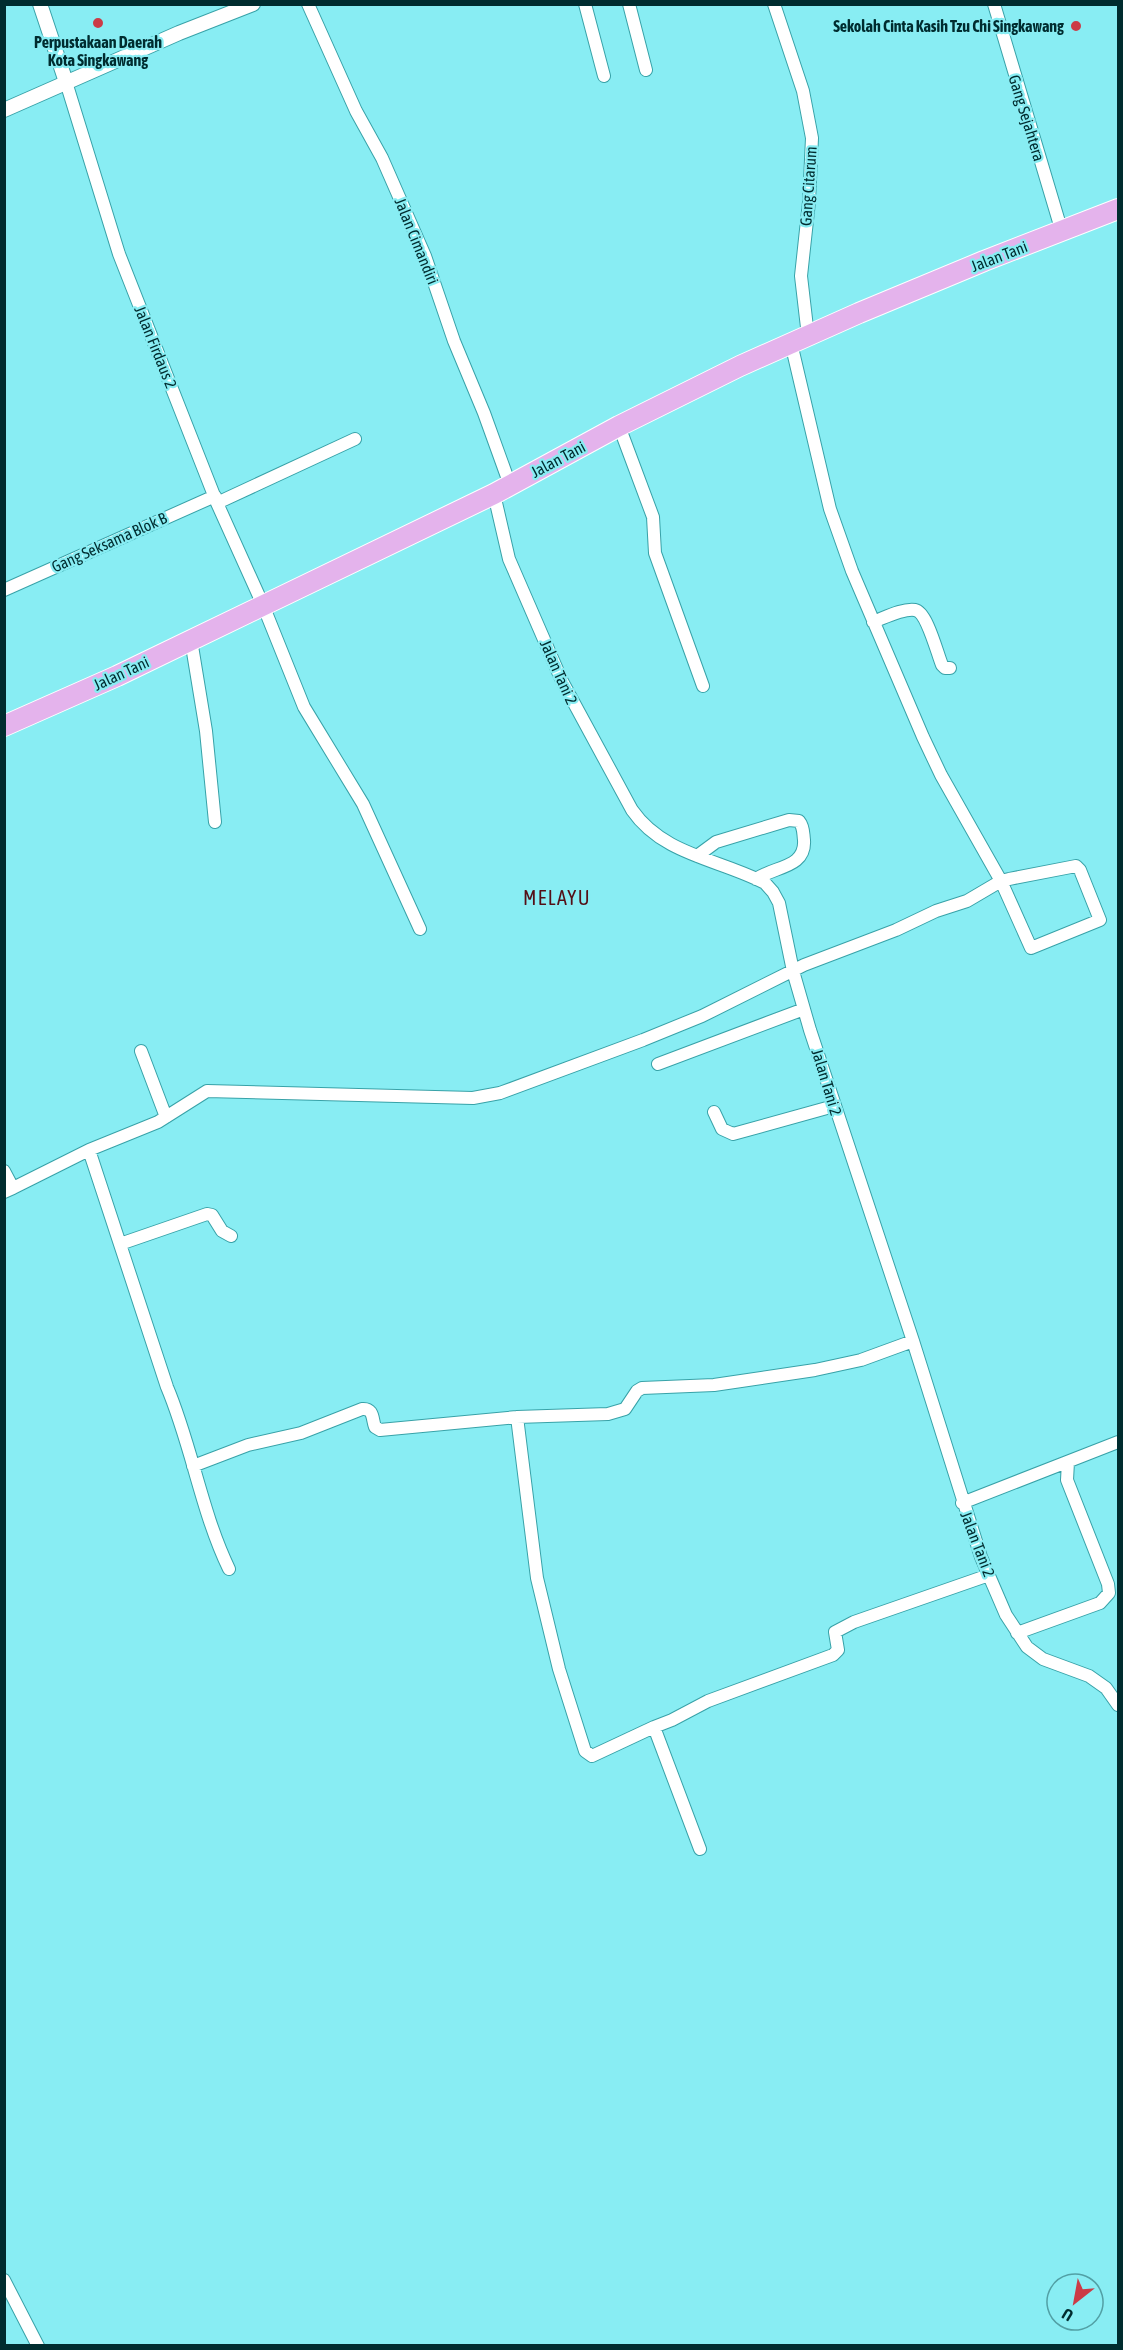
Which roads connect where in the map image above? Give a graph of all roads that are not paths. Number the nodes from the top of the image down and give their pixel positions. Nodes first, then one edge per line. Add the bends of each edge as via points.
1 (40, 4) edge
2 (253, 4) edge
3 (308, 4) edge
4 (585, 4) edge
5 (629, 4) edge
6 (774, 4) edge
7 (994, 4) edge
8 (646, 70) dead end
9 (604, 76) dead end
10 (66, 82) junction
11 (4, 110) edge
12 (1119, 209) edge
13 (1062, 232) junction
14 (800, 339) junction
15 (620, 426) junction
16 (355, 439) dead end
17 (502, 489) junction
18 (216, 500) junction
19 (4, 590) edge
20 (263, 605) junction
21 (873, 622) junction
22 (191, 640) junction
23 (950, 668) dead end
24 (703, 686) dead end
25 (4, 726) edge
26 (215, 822) dead end
27 (697, 855) junction
28 (756, 879) junction
29 (1001, 881) junction
30 (420, 929) dead end
31 (793, 971) junction
32 (804, 1009) junction
33 (141, 1051) dead end
34 (658, 1064) dead end
35 (834, 1106) junction
36 (714, 1112) dead end
37 (165, 1117) junction
38 (89, 1150) junction
39 (4, 1171) edge
40 (9, 1190) edge
41 (231, 1236) dead end
42 (120, 1244) junction
43 (913, 1341) junction
44 (517, 1417) junction
45 (1119, 1442) edge
46 (1068, 1462) junction
47 (193, 1466) junction
48 (962, 1503) junction
49 (229, 1569) dead end
50 (989, 1575) junction
51 (1017, 1633) junction
52 (1119, 1705) edge
53 (654, 1727) junction
54 (700, 1849) dead end
55 (4, 2280) edge
56 (38, 2346) edge

1 - 10 street
2 - 10 street
3 - 17 street, Jalan Cimandiri via 425,256 454,342 484,413
4 - 9 street
5 - 8 street
6 - 14 street, Gang Citarum via 803,91 812,138
7 - 13 street, Gang Sejahtera
10 - 11 street
10 - 18 street, Jalan Firdaus 2 via 119,254
12 - 13 highway, Jalan Tani
13 - 14 highway, Jalan Tani
14 - 15 highway, Jalan Tani
14 - 21 street, Gang Citarum via 830,509
15 - 17 highway, Jalan Tani
15 - 24 street via 650,506 655,553
16 - 18 street, Gang Seksama Blok B
17 - 20 highway, Jalan Tani
17 - 27 street, Jalan Tani 2 via 509,559 562,681 642,825 685,852
18 - 19 street, Gang Seksama Blok B
18 - 20 street, Jalan Firdaus 2
20 - 22 highway, Jalan Tani
20 - 30 street, Jalan Firdaus 2 via 304,707 363,804
21 - 23 street via 917,610 924,616 942,665
21 - 29 street, Gang Citarum via 941,775
22 - 25 highway, Jalan Tani
22 - 26 street
27 - 28 street, Jalan Tani 2
27 - 28 street via 716,842 789,820 799,821 804,837 802,856
28 - 31 street, Jalan Tani 2 via 765,883 779,903
29 - 29 street, Gang Citarum via 1076,866 1100,920 1031,948
29 - 31 street via 967,901
31 - 32 street, Jalan Tani 2
31 - 37 street via 702,1016 500,1093 473,1098 218,1090 207,1091
32 - 34 street
32 - 35 street, Jalan Tani 2
33 - 37 street
35 - 36 street via 733,1134 722,1129
35 - 43 street, Jalan Tani 2
37 - 38 street
38 - 40 street
38 - 42 street
39 - 40 street
41 - 42 street via 207,1214
42 - 47 street
43 - 44 street via 861,1360 815,1370 714,1385 642,1388 619,1412
43 - 48 street, Jalan Tani 2
44 - 47 street via 380,1430 369,1410 362,1408 301,1433 248,1445
44 - 53 street via 537,1578 559,1669 585,1751 592,1755
45 - 46 street
46 - 48 street
46 - 51 street via 1067,1480 1109,1593 1100,1603
47 - 49 street via 213,1534
48 - 50 street, Jalan Tani 2
50 - 51 street, Jalan Tani 2
50 - 53 street via 854,1622 835,1632 838,1650 833,1655 716,1697
51 - 52 street, Jalan Tani 2 via 1043,1659 1089,1676 1106,1688
53 - 54 street
55 - 56 street

